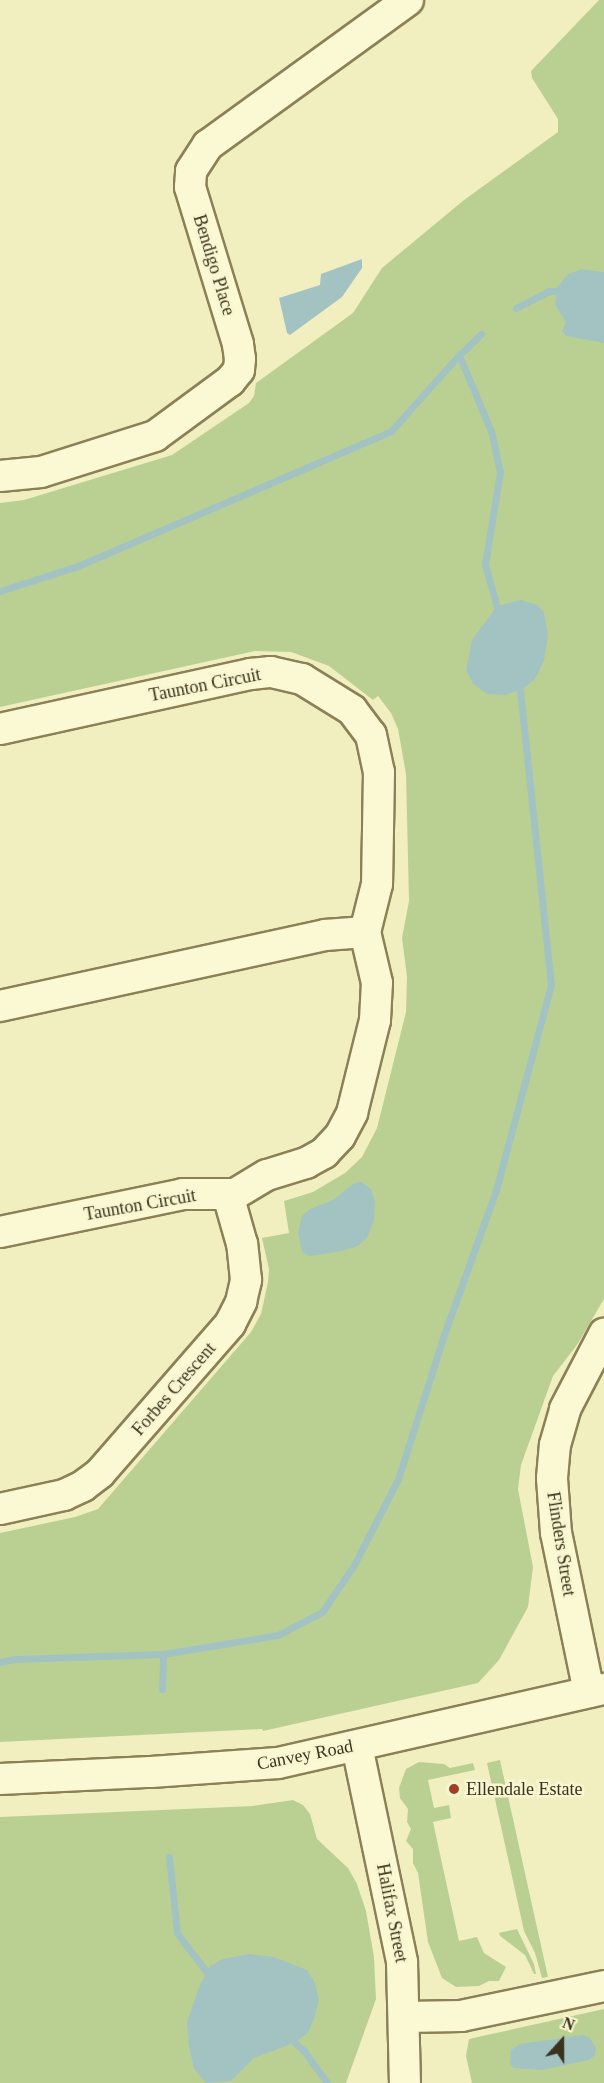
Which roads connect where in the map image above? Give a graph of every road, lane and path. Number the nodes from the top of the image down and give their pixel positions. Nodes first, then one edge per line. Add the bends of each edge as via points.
1 (408, 0) edge
2 (0, 476) edge
3 (0, 729) edge
4 (365, 932) junction
5 (0, 1006) edge
6 (228, 1195) junction
7 (0, 1232) edge
8 (604, 1334) edge
9 (0, 1509) edge
10 (597, 1690) edge
11 (357, 1746) junction
12 (0, 1779) edge
13 (604, 1986) edge
14 (405, 2017) junction
15 (405, 2083) edge

1 - 2 street, Bendigo Place via 208,145 191,171 190,187 238,345 238,370 230,381 154,436 40,472
3 - 4 street, Taunton Circuit via 251,674 282,673 313,684 359,718 377,753 377,884
4 - 5 street via 325,935
4 - 6 street, Taunton Circuit via 377,1002 349,1122 335,1142 312,1161 267,1175 241,1192
6 - 7 street, Taunton Circuit via 183,1194
6 - 9 street, Forbes Crescent via 246,1268 241,1302 230,1324 100,1473 64,1495
8 - 10 street, Flinders Street via 565,1409 555,1445 552,1478 556,1533
10 - 11 street, Canvey Road
11 - 12 street, Canvey Road via 256,1765
11 - 14 street, Halifax Street via 399,1942
13 - 14 street via 461,2016
14 - 15 street, Halifax Street

